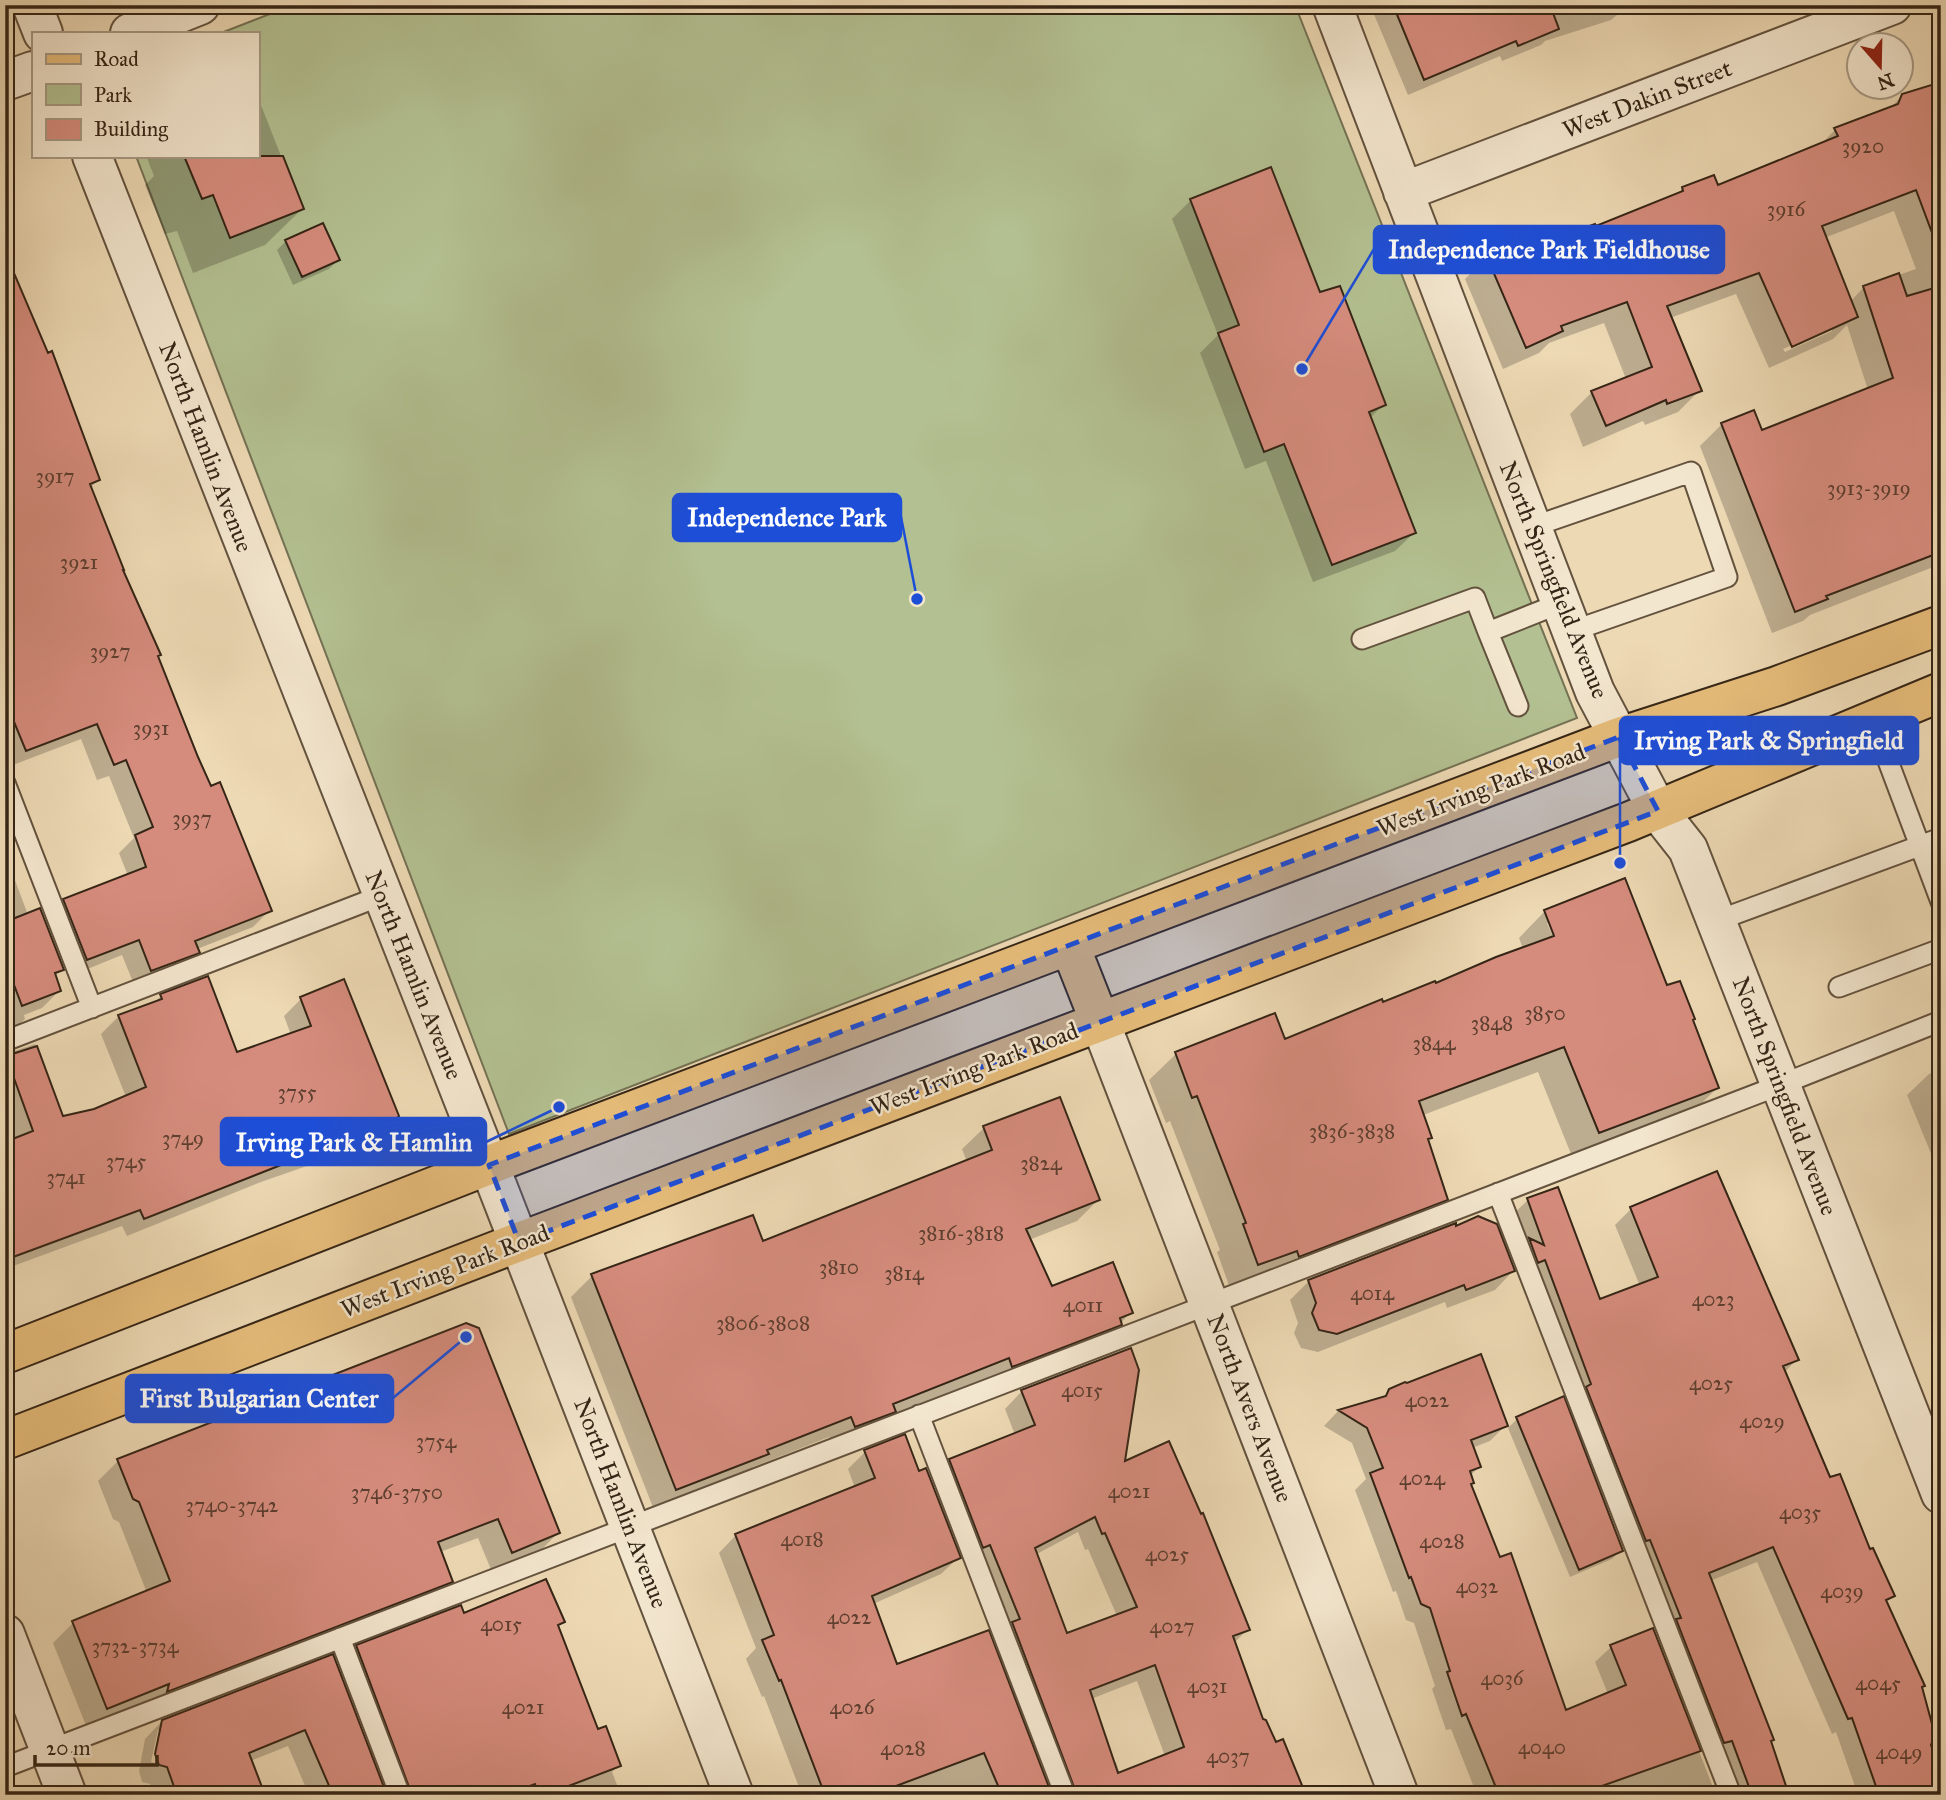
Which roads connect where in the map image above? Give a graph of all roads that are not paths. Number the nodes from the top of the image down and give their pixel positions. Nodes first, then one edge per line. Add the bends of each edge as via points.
1 (32, 5) edge
2 (200, 5) edge
3 (1332, 5) edge
4 (1892, 5) edge
5 (43, 32) edge
6 (132, 32) edge
7 (32, 71) edge
8 (5, 81) edge
9 (93, 158) edge
10 (1403, 192) junction
11 (1532, 527) junction
12 (1567, 617) junction
13 (1941, 625) edge
14 (1488, 632) junction
15 (1362, 639) dead end
16 (1941, 692) edge
17 (1518, 706) dead end
18 (1873, 721) junction
19 (1619, 737) junction
20 (5, 783) edge
21 (1658, 811) junction
22 (1941, 838) edge
23 (1920, 846) junction
24 (383, 895) junction
25 (1941, 902) edge
26 (1716, 921) junction
27 (1070, 946) junction
28 (1941, 949) edge
29 (1839, 987) dead end
30 (92, 1008) junction
31 (1100, 1021) junction
32 (1941, 1021) edge
33 (5, 1041) edge
34 (1780, 1085) junction
35 (489, 1165) junction
36 (1498, 1193) junction
37 (519, 1242) junction
38 (1209, 1303) junction
39 (5, 1354) edge
40 (919, 1415) junction
41 (5, 1440) edge
42 (1941, 1494) edge
43 (630, 1526) junction
44 (5, 1634) edge
45 (340, 1638) junction
46 (50, 1750) junction
47 (5, 1767) edge
48 (67, 1795) edge
49 (400, 1795) edge
50 (734, 1795) edge
51 (1065, 1795) edge
52 (1399, 1795) edge
53 (1731, 1795) edge

1 - 5 street
2 - 6 street
3 - 10 street, North Springfield Avenue
4 - 10 street, West Dakin Street
7 - 8 street
9 - 24 street, North Hamlin Avenue
10 - 11 street, North Springfield Avenue
11 - 12 street, North Springfield Avenue
11 - 12 lane via 1691,472 1727,577
12 - 14 lane
12 - 19 street, North Springfield Avenue via 1595,692
13 - 19 main road, West Irving Park Road via 1777,686
14 - 15 lane via 1475,598
14 - 17 lane
16 - 18 main road, West Irving Park Road
18 - 21 main road, West Irving Park Road
18 - 23 lane
19 - 21 street, North Springfield Avenue
19 - 27 main road, West Irving Park Road
20 - 30 lane
21 - 26 street, North Springfield Avenue via 1688,849
21 - 31 main road, West Irving Park Road
22 - 23 lane
23 - 25 lane
23 - 26 lane
24 - 30 lane
24 - 35 street, North Hamlin Avenue
26 - 34 street, North Springfield Avenue
27 - 31 main road
27 - 35 main road, West Irving Park Road
28 - 29 lane
30 - 33 lane
31 - 37 main road, West Irving Park Road
31 - 38 street, North Avers Avenue
32 - 34 lane
34 - 36 lane
34 - 42 street, North Springfield Avenue
35 - 37 street, North Hamlin Avenue
35 - 39 main road, West Irving Park Road
36 - 38 lane
36 - 53 lane
37 - 41 main road, West Irving Park Road
37 - 43 street, North Hamlin Avenue
38 - 40 lane
38 - 52 street, North Avers Avenue
40 - 43 lane
40 - 51 lane
43 - 45 lane
43 - 50 street, North Hamlin Avenue
44 - 46 street
45 - 46 lane
45 - 49 lane
46 - 47 lane
46 - 48 street

